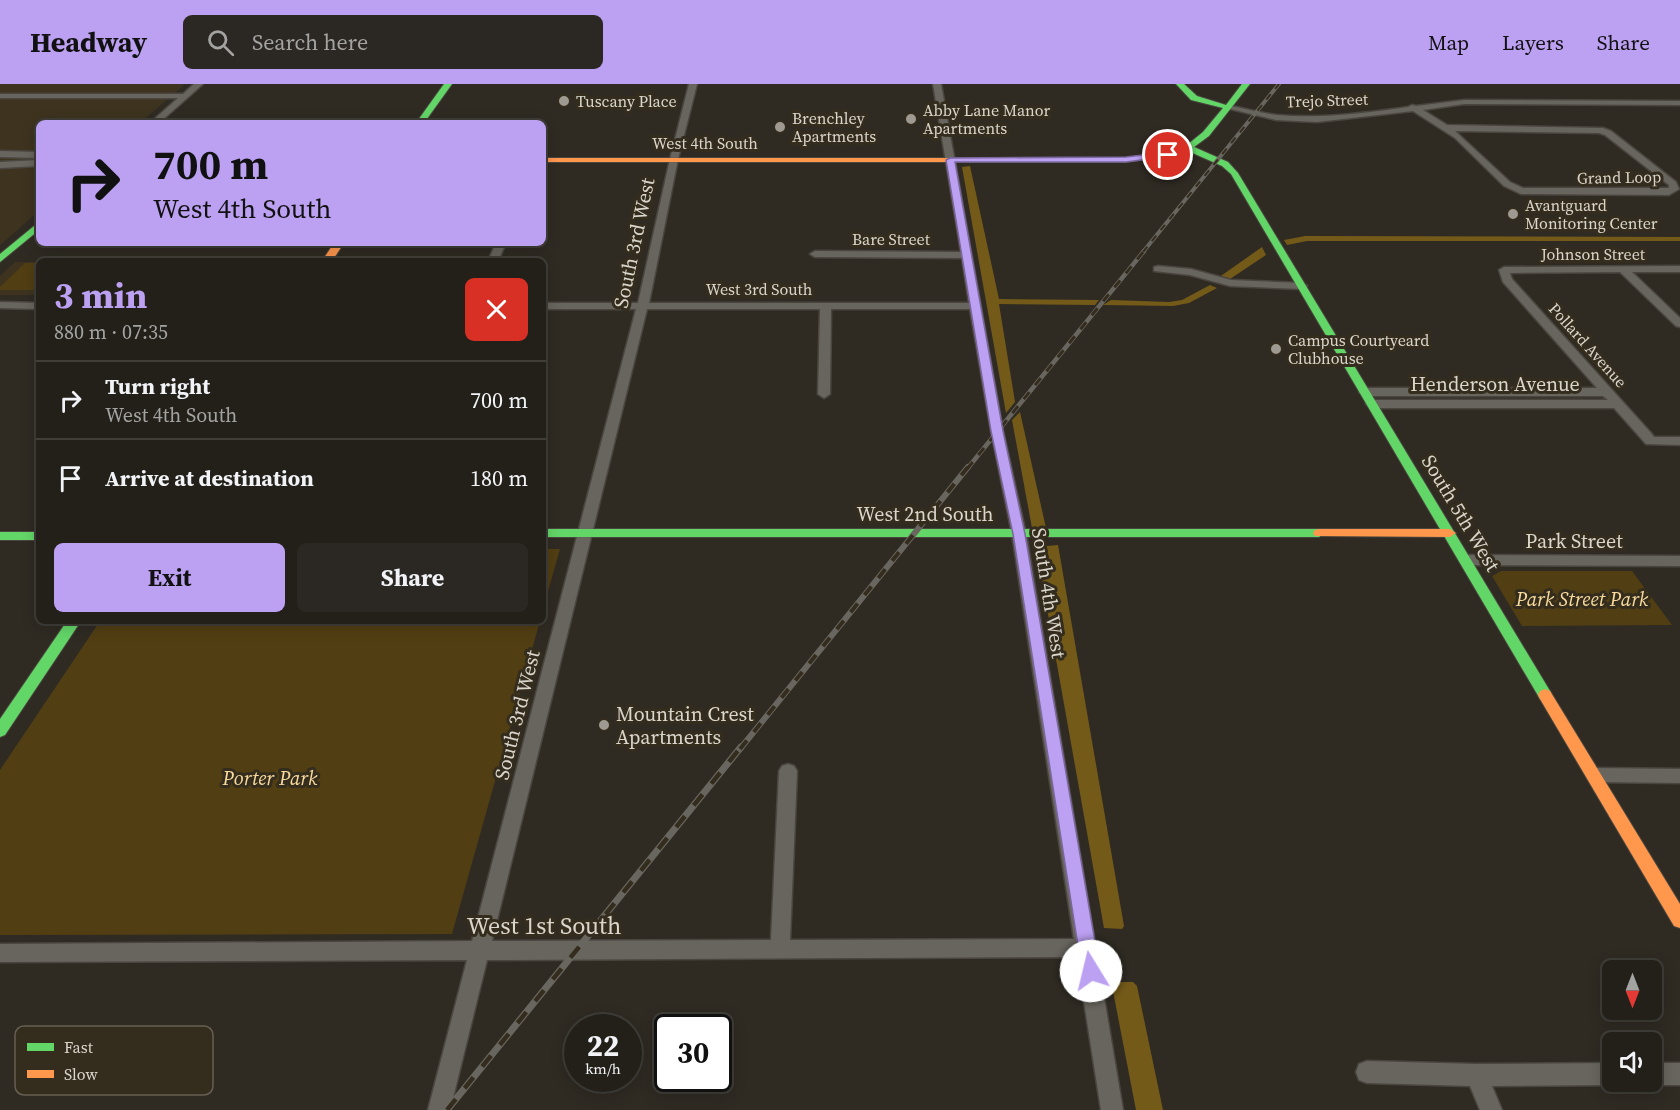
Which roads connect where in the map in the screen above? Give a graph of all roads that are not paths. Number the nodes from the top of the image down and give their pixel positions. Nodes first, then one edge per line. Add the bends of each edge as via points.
1 (199, 84) edge
2 (448, 84) edge
3 (693, 84) edge
4 (937, 84) edge
5 (1180, 84) edge
6 (1246, 84) edge
7 (69, 88) dead end
8 (0, 96) edge
9 (58, 96) junction
10 (185, 96) junction
11 (1680, 103) edge
12 (1226, 107) junction
13 (1412, 107) junction
14 (157, 120) edge
15 (422, 120) edge
16 (1447, 128) junction
17 (1189, 148) junction
18 (0, 154) edge
19 (36, 155) edge
20 (674, 159) junction
21 (546, 160) edge
22 (950, 160) junction
23 (36, 163) edge
24 (0, 165) edge
25 (36, 228) edge
26 (815, 254) dead end
27 (966, 255) junction
28 (0, 259) edge
29 (1158, 269) dead end
30 (1622, 269) junction
31 (1680, 269) edge
32 (1505, 270) joint
33 (1302, 286) junction
34 (0, 305) edge
35 (36, 306) edge
36 (546, 306) edge
37 (642, 306) junction
38 (826, 306) junction
39 (975, 306) junction
40 (1680, 324) edge
41 (1607, 392) junction
42 (824, 394) dead end
43 (1369, 398) junction
44 (1617, 404) junction
45 (1680, 441) edge
46 (546, 532) edge
47 (585, 532) junction
48 (1450, 533) junction
49 (1019, 534) junction
50 (0, 536) edge
51 (36, 536) edge
52 (1467, 560) junction
53 (1680, 561) edge
54 (72, 624) edge
55 (0, 731) edge
56 (788, 771) dead end
57 (1595, 775) junction
58 (1680, 776) edge
59 (1680, 920) edge
60 (1087, 948) junction
61 (780, 949) junction
62 (479, 952) junction
63 (0, 953) edge
64 (1367, 1072) dead end
65 (1602, 1074) edge
66 (1662, 1074) edge
67 (1680, 1074) edge
68 (1476, 1075) junction
69 (439, 1110) edge
70 (1112, 1110) edge
71 (1491, 1110) edge

1 - 10 street
2 - 15 street
3 - 20 street, South 3rd West
4 - 22 street, South 4th West
5 - 12 street via 1195,100
6 - 12 street
7 - 9 street
8 - 9 street
9 - 10 street
10 - 14 street
11 - 13 street, Trejo Street via 1474,101
12 - 13 street, Trejo Street via 1276,117 1317,119
12 - 17 street via 1205,136
13 - 16 street, Grand Loop
16 - 16 street, Grand Loop via 1507,184 1521,191 1674,189 1673,184 1600,130
17 - 22 street, West 4th South via 1126,160
17 - 33 street, South 5th West via 1225,164 1234,173
18 - 19 street
20 - 21 street, West 4th South
20 - 22 street, West 4th South
20 - 37 street, South 3rd West
22 - 27 street, South 4th West
23 - 24 street
25 - 28 street
26 - 27 street, Bare Street
27 - 39 street, South 4th West
29 - 33 street via 1191,272 1230,283
30 - 31 street, Johnson Street
30 - 32 street, Johnson Street
30 - 40 street
32 - 41 street, Pollard Avenue via 1507,280
33 - 43 street, South 5th West
34 - 35 street
36 - 37 street, West 3rd South
37 - 38 street, West 3rd South
37 - 47 street, South 3rd West
38 - 39 street, West 3rd South
38 - 42 street
39 - 49 street, South 4th West
41 - 43 street, Henderson Avenue
41 - 44 street, Pollard Avenue
43 - 44 street, Henderson Avenue
43 - 48 street, South 5th West
44 - 45 street, Pollard Avenue via 1651,441
46 - 47 street, West 2nd South
47 - 49 street, West 2nd South
47 - 62 street, South 3rd West
48 - 49 street, West 2nd South
48 - 52 street, South 5th West
49 - 60 street, South 4th West
50 - 51 street
52 - 53 street, Park Street
52 - 57 street, South 5th West
54 - 55 street
56 - 61 street
57 - 58 street
57 - 59 street, South 5th West
60 - 61 street, West 1st South
60 - 70 street, South 4th West
61 - 62 street, West 1st South
62 - 63 street, West 1st South
62 - 69 street, South 3rd West
64 - 68 street
65 - 68 street
66 - 67 street
68 - 71 street

